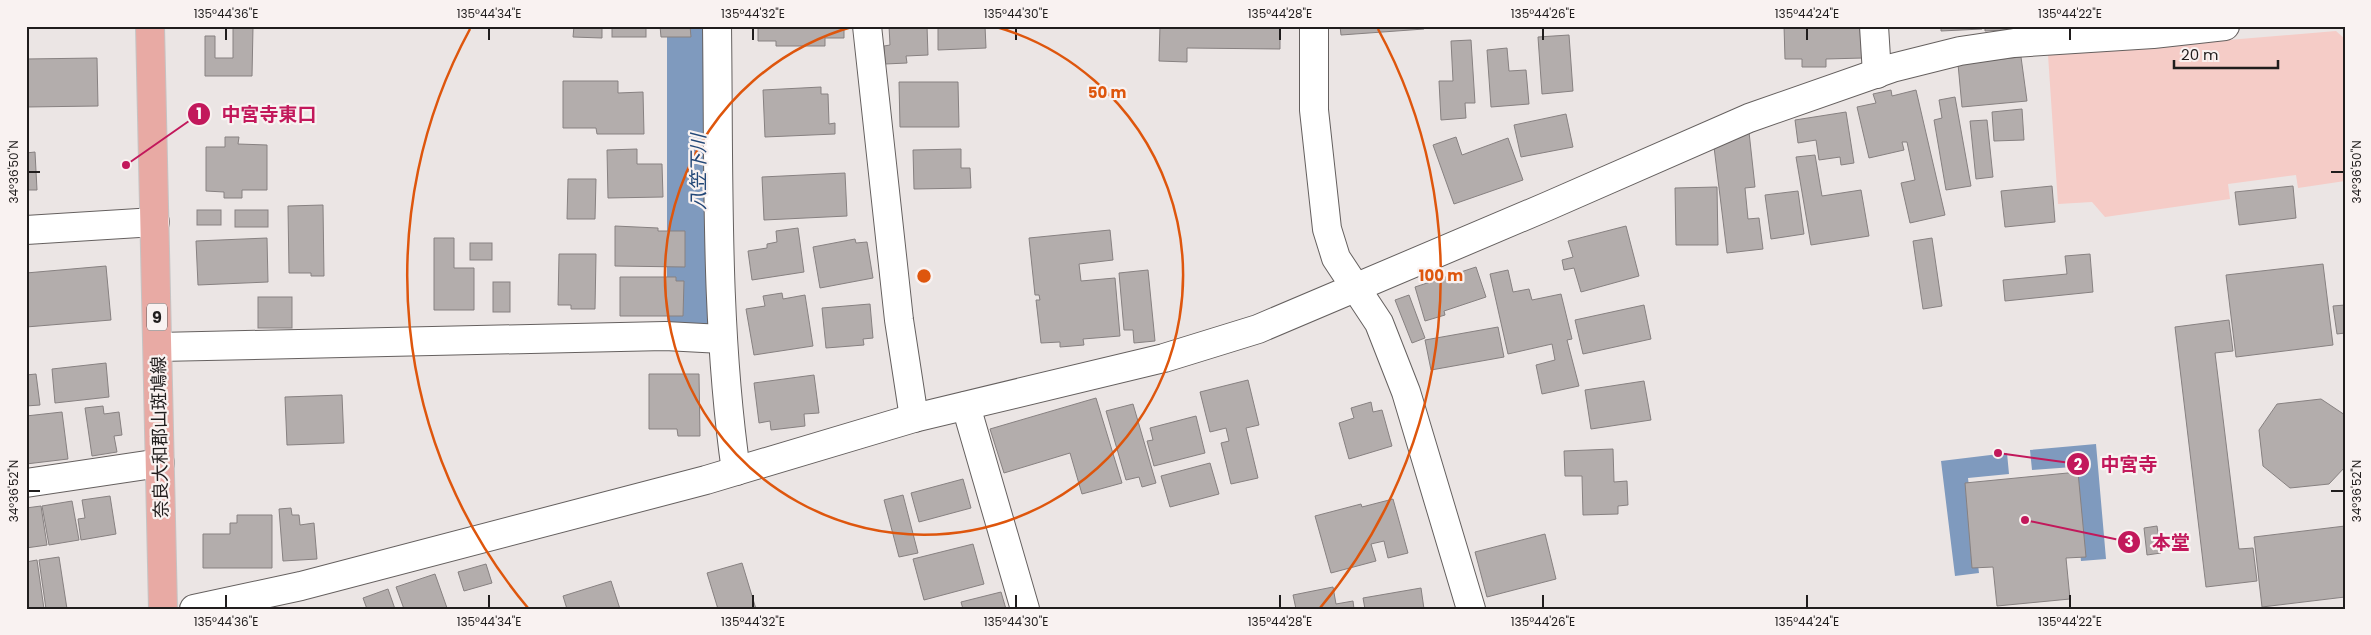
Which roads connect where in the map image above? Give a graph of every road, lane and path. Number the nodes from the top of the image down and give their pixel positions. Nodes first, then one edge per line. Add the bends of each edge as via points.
1 (150, 26) edge
2 (718, 26) edge
3 (868, 26) edge
4 (1314, 26) edge
5 (1874, 26) edge
6 (2225, 26) edge
7 (1877, 74) junction
8 (155, 222) junction
9 (26, 230) edge
10 (1355, 288) junction
11 (722, 339) junction
12 (158, 347) junction
13 (966, 406) junction
14 (914, 418) junction
15 (160, 463) junction
16 (736, 471) junction
17 (26, 483) edge
18 (164, 609) edge
19 (194, 609) edge
20 (1025, 609) edge
21 (1471, 609) edge

1 - 8 main road, 奈良大和郡山斑鳩線 / 9
2 - 11 street
3 - 14 street via 899,320
4 - 10 street via 1314,110 1327,229 1336,258
5 - 7 street
6 - 7 street via 2135,36 2014,43 1960,51
7 - 10 street via 1749,118
8 - 9 street
8 - 12 main road, 奈良大和郡山斑鳩線 / 9
10 - 13 street via 1258,329 1164,358
10 - 21 street via 1379,323 1406,392
11 - 12 street via 666,336
11 - 16 street
12 - 15 main road, 奈良大和郡山斑鳩線 / 9
13 - 14 street
13 - 20 street
14 - 16 street
15 - 17 street
15 - 18 main road, 奈良大和郡山斑鳩線 / 9
16 - 19 street via 301,586

